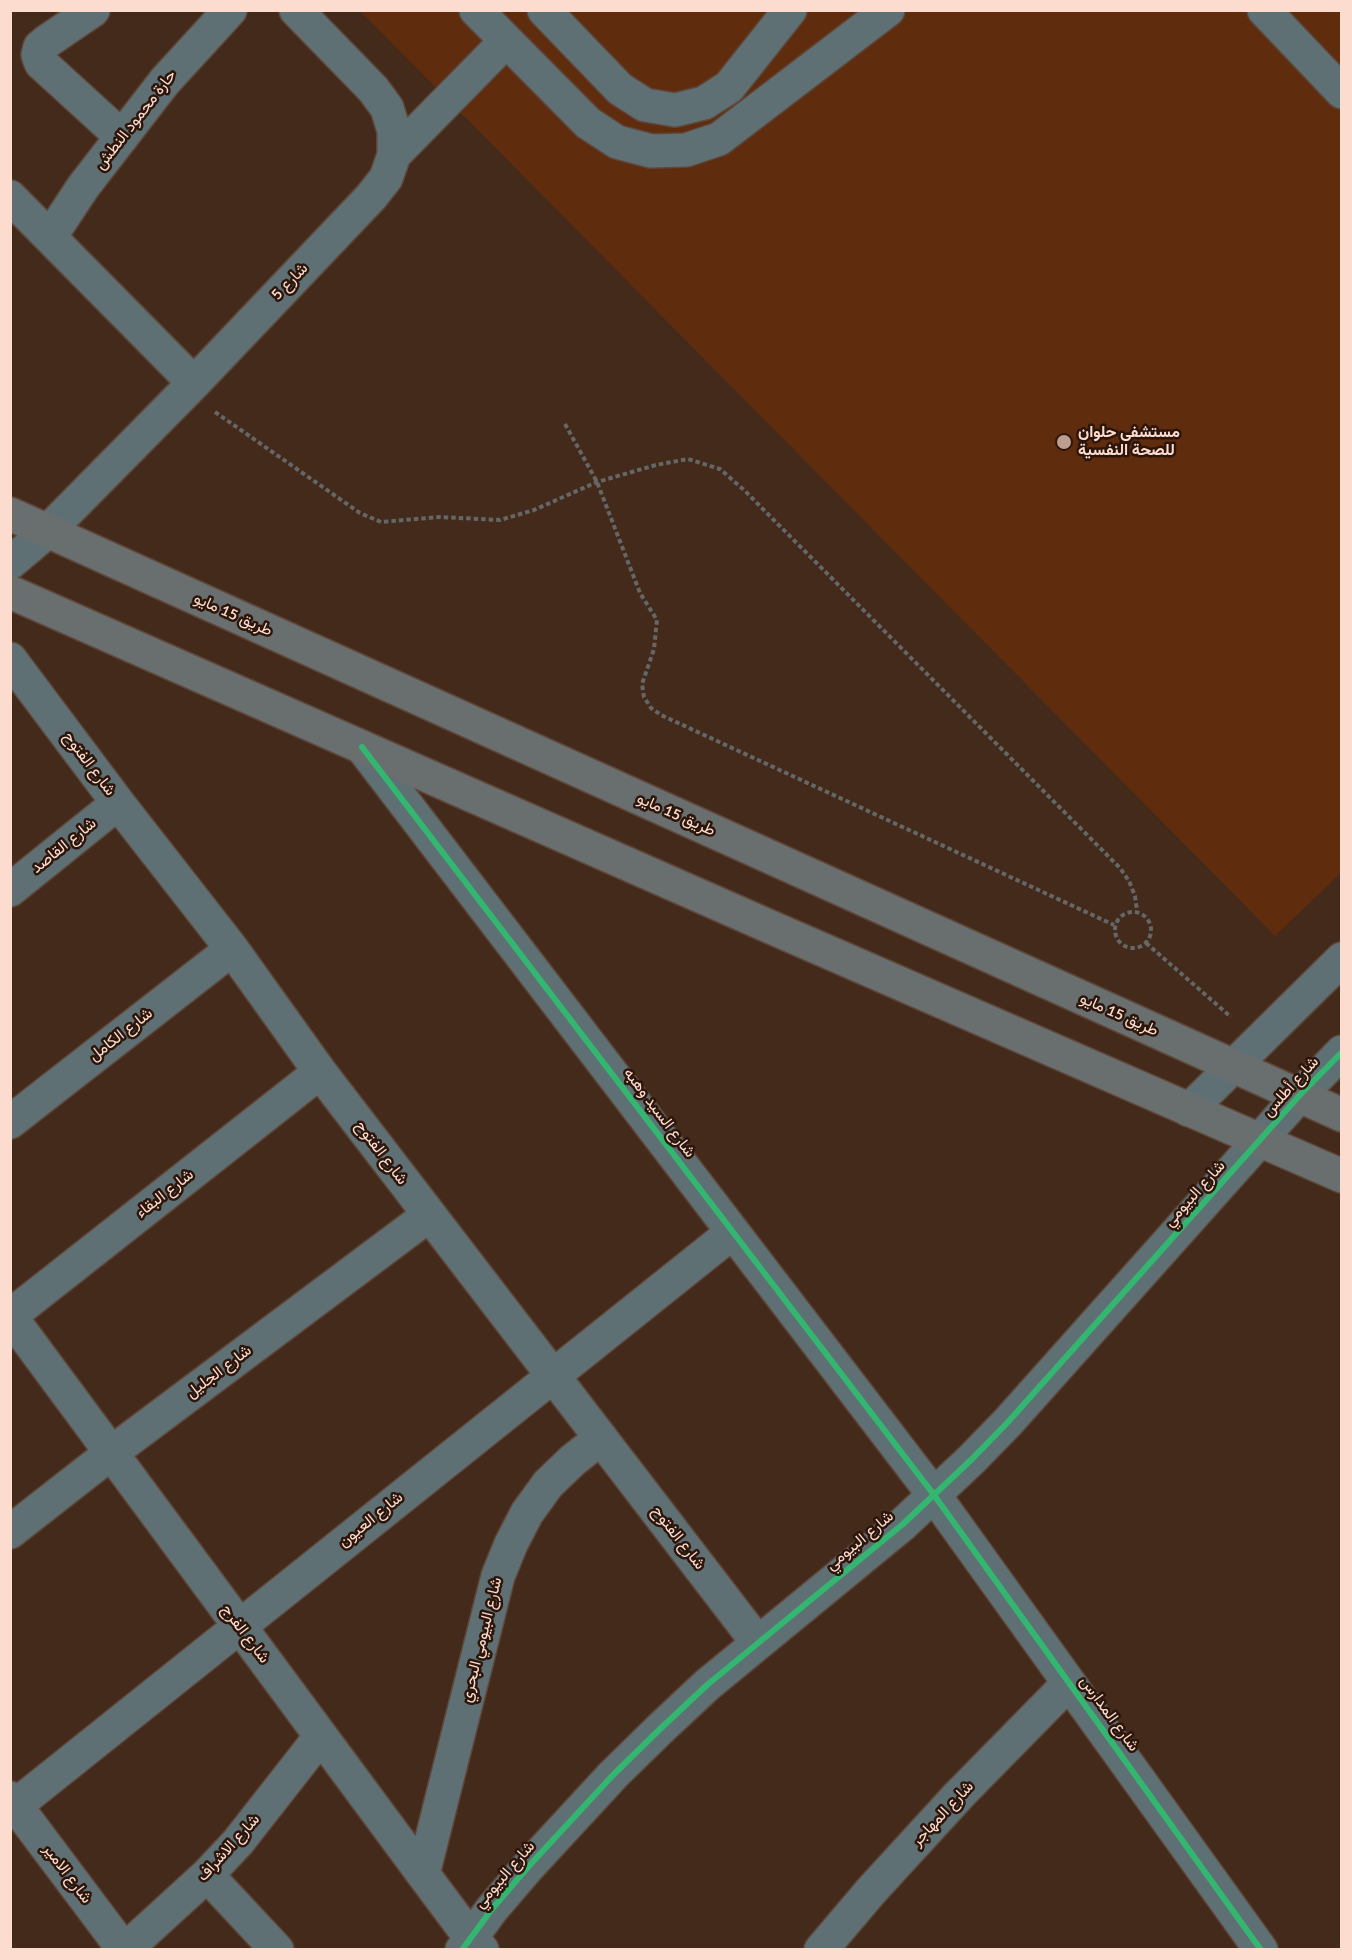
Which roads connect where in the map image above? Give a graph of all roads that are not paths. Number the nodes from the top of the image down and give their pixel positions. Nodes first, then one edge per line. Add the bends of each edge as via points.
1 (93, 10) edge
2 (230, 10) edge
3 (296, 10) edge
4 (476, 10) edge
5 (544, 10) edge
6 (790, 10) edge
7 (888, 10) edge
8 (1264, 10) edge
9 (506, 41) junction
10 (1341, 92) edge
11 (122, 137) junction
12 (394, 155) junction
13 (10, 197) edge
14 (50, 237) junction
15 (189, 387) junction
16 (10, 514) edge
17 (48, 531) junction
18 (10, 562) edge
19 (10, 592) edge
20 (10, 659) edge
21 (362, 747) junction
22 (118, 803) junction
23 (10, 890) edge
24 (232, 949) junction
25 (1341, 960) edge
26 (1341, 1052) edge
27 (1233, 1067) junction
28 (320, 1072) junction
29 (1299, 1096) junction
30 (1189, 1110) junction
31 (1341, 1115) edge
32 (10, 1122) edge
33 (1262, 1140) junction
34 (1341, 1176) edge
35 (429, 1215) junction
36 (733, 1232) junction
37 (10, 1316) edge
38 (553, 1375) junction
39 (601, 1438) junction
40 (111, 1453) junction
41 (934, 1495) junction
42 (10, 1532) edge
43 (240, 1626) junction
44 (758, 1642) junction
45 (1069, 1683) junction
46 (321, 1736) junction
47 (12, 1805) edge
48 (423, 1874) junction
49 (207, 1875) junction
50 (472, 1945) edge
51 (124, 1950) edge
52 (278, 1950) edge
53 (821, 1950) edge
54 (1261, 1950) edge

1 - 11 street via 46,42 38,55 41,63
2 - 11 street, حارة محمود النطش via 165,81
3 - 12 street, شارع 5 via 387,108 394,131
4 - 9 street
5 - 6 street via 620,89 645,105 675,110 704,103 729,87
7 - 9 street via 719,139 686,150 651,152 617,142 588,123
8 - 10 street
9 - 12 street
11 - 14 street, حارة محمود النطش
12 - 15 street, شارع 5 via 386,178 371,197
13 - 14 street
14 - 15 street
15 - 17 street, شارع 5
16 - 17 main road, طريق 15 مايو
17 - 18 street, شارع 5
17 - 27 main road, طريق 15 مايو
19 - 21 main road
20 - 22 street, شارع الفتوح
21 - 30 main road
21 - 36 street, شارع السيد وهبه
22 - 23 street, شارع القاصد
22 - 24 street, شارع الفتوح
24 - 28 street, شارع الفتوح
24 - 32 street, شارع الكامل
25 - 27 street
26 - 29 street, شارع أطلس
27 - 29 main road, طريق 15 مايو
27 - 30 street
28 - 35 street, شارع الفتوح
28 - 37 street, شارع البقاء
29 - 31 main road, طريق 15 مايو
29 - 33 street, شارع أطلس
30 - 33 main road
33 - 34 main road
33 - 41 street, شارع البيومي via 1008,1422
35 - 38 street, شارع الفتوح
35 - 40 street, شارع الجليل
36 - 38 street, شارع العيون
36 - 41 street, شارع السيد وهبه
37 - 40 street, شارع الفرج
38 - 39 street, شارع الفتوح
38 - 43 street, شارع العيون
39 - 44 street, شارع الفتوح
39 - 48 street, شارع البيومي البحري via 548,1484 511,1544 498,1576
40 - 42 street, شارع الجليل
40 - 43 street, شارع الفرج
41 - 44 street, شارع البيومي
41 - 45 street, شارع المدارس
43 - 46 street, شارع الفرج
43 - 47 street, شارع العيون
44 - 50 street, شارع البيومي via 706,1685 613,1775 528,1867
45 - 53 street, شارع المهاجر via 951,1804
45 - 54 street, شارع المدارس
46 - 48 street, شارع الفرج
46 - 49 street, شارع الاشراف via 238,1842
47 - 51 street, شارع الامير
48 - 50 street, شارع الفرج
49 - 51 street, شارع الاشراف
49 - 52 street

